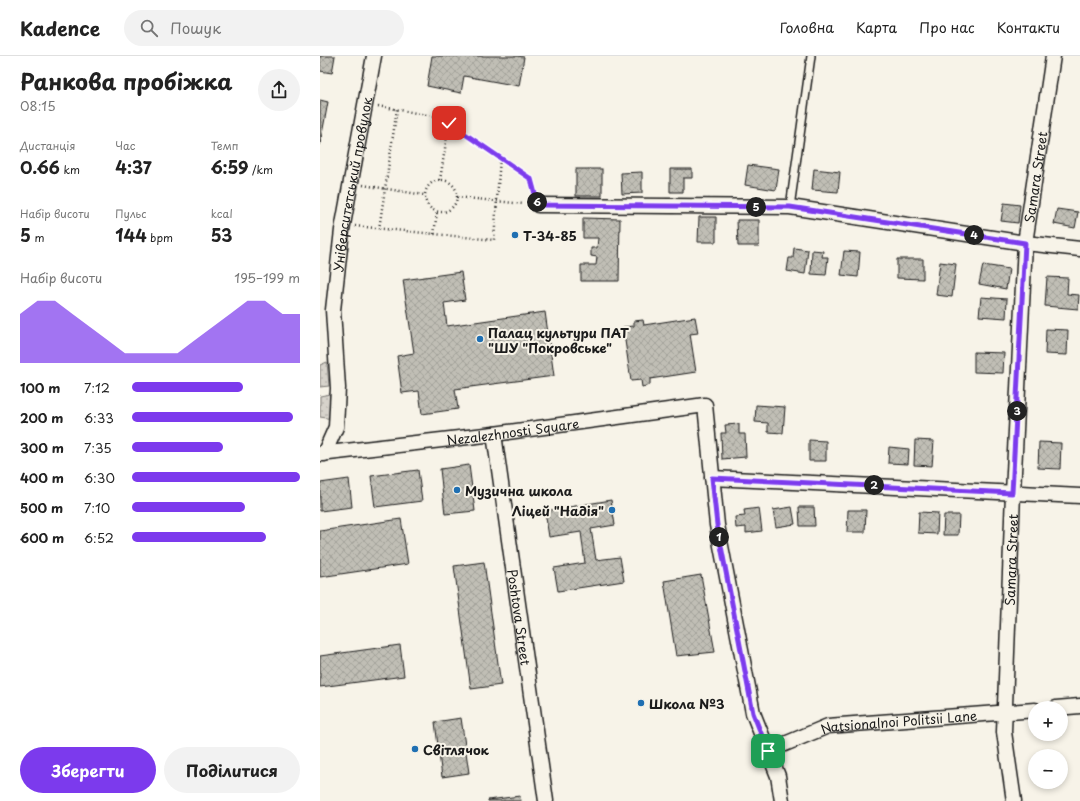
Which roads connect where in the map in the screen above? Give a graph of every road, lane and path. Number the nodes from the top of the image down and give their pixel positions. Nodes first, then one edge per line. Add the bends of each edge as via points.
1 (374, 56) edge
2 (810, 56) edge
3 (1053, 56) edge
4 (365, 104) junction
5 (397, 109) junction
6 (449, 123) junction
7 (500, 158) junction
8 (440, 180) junction
9 (351, 182) junction
10 (384, 188) junction
11 (424, 194) junction
12 (457, 198) junction
13 (497, 201) junction
14 (538, 205) junction
15 (790, 207) junction
16 (437, 212) junction
17 (343, 225) junction
18 (379, 229) junction
19 (434, 234) junction
20 (1025, 243) junction
21 (1080, 249) edge
22 (494, 434) junction
23 (322, 454) edge
24 (712, 478) junction
25 (1012, 493) junction
26 (1080, 496) edge
27 (1080, 706) edge
28 (1068, 707) edge
29 (1028, 710) edge
30 (1005, 712) junction
31 (768, 751) junction
32 (546, 801) edge
33 (782, 801) edge
34 (1014, 801) edge

1 - 4 street, Університетський провулок
2 - 15 lane
3 - 20 street, Samara Street
4 - 5 path
4 - 9 street, Університетський провулок
5 - 6 path via 438,117
5 - 10 path
6 - 7 path
6 - 8 path
7 - 13 path
7 - 14 path via 531,179
8 - 11 path via 431,182
8 - 12 path via 451,183 457,192
9 - 10 path
9 - 17 street, Університетський провулок
10 - 11 path
10 - 18 path
11 - 16 path via 426,204
12 - 13 path
12 - 16 path via 450,210
13 - 14 path
13 - 19 path via 494,240
14 - 15 street
15 - 20 street
16 - 19 path
17 - 18 path
17 - 23 street, Університетський провулок via 333,310 338,388 336,427
18 - 19 path
20 - 21 street
20 - 25 street, Samara Street
22 - 23 street, Nezalezhnosti Square
22 - 24 street, Nezalezhnosti Square via 705,405
22 - 32 street, Poshtova Street
24 - 25 street
24 - 31 street via 717,525 753,713
25 - 26 street
25 - 30 street, Samara Street
27 - 28 street
29 - 30 street, Natsionalnoi Politsii Lane
30 - 31 street, Natsionalnoi Politsii Lane via 828,726
30 - 34 street, Samara Street via 1004,732
31 - 33 street via 778,776

